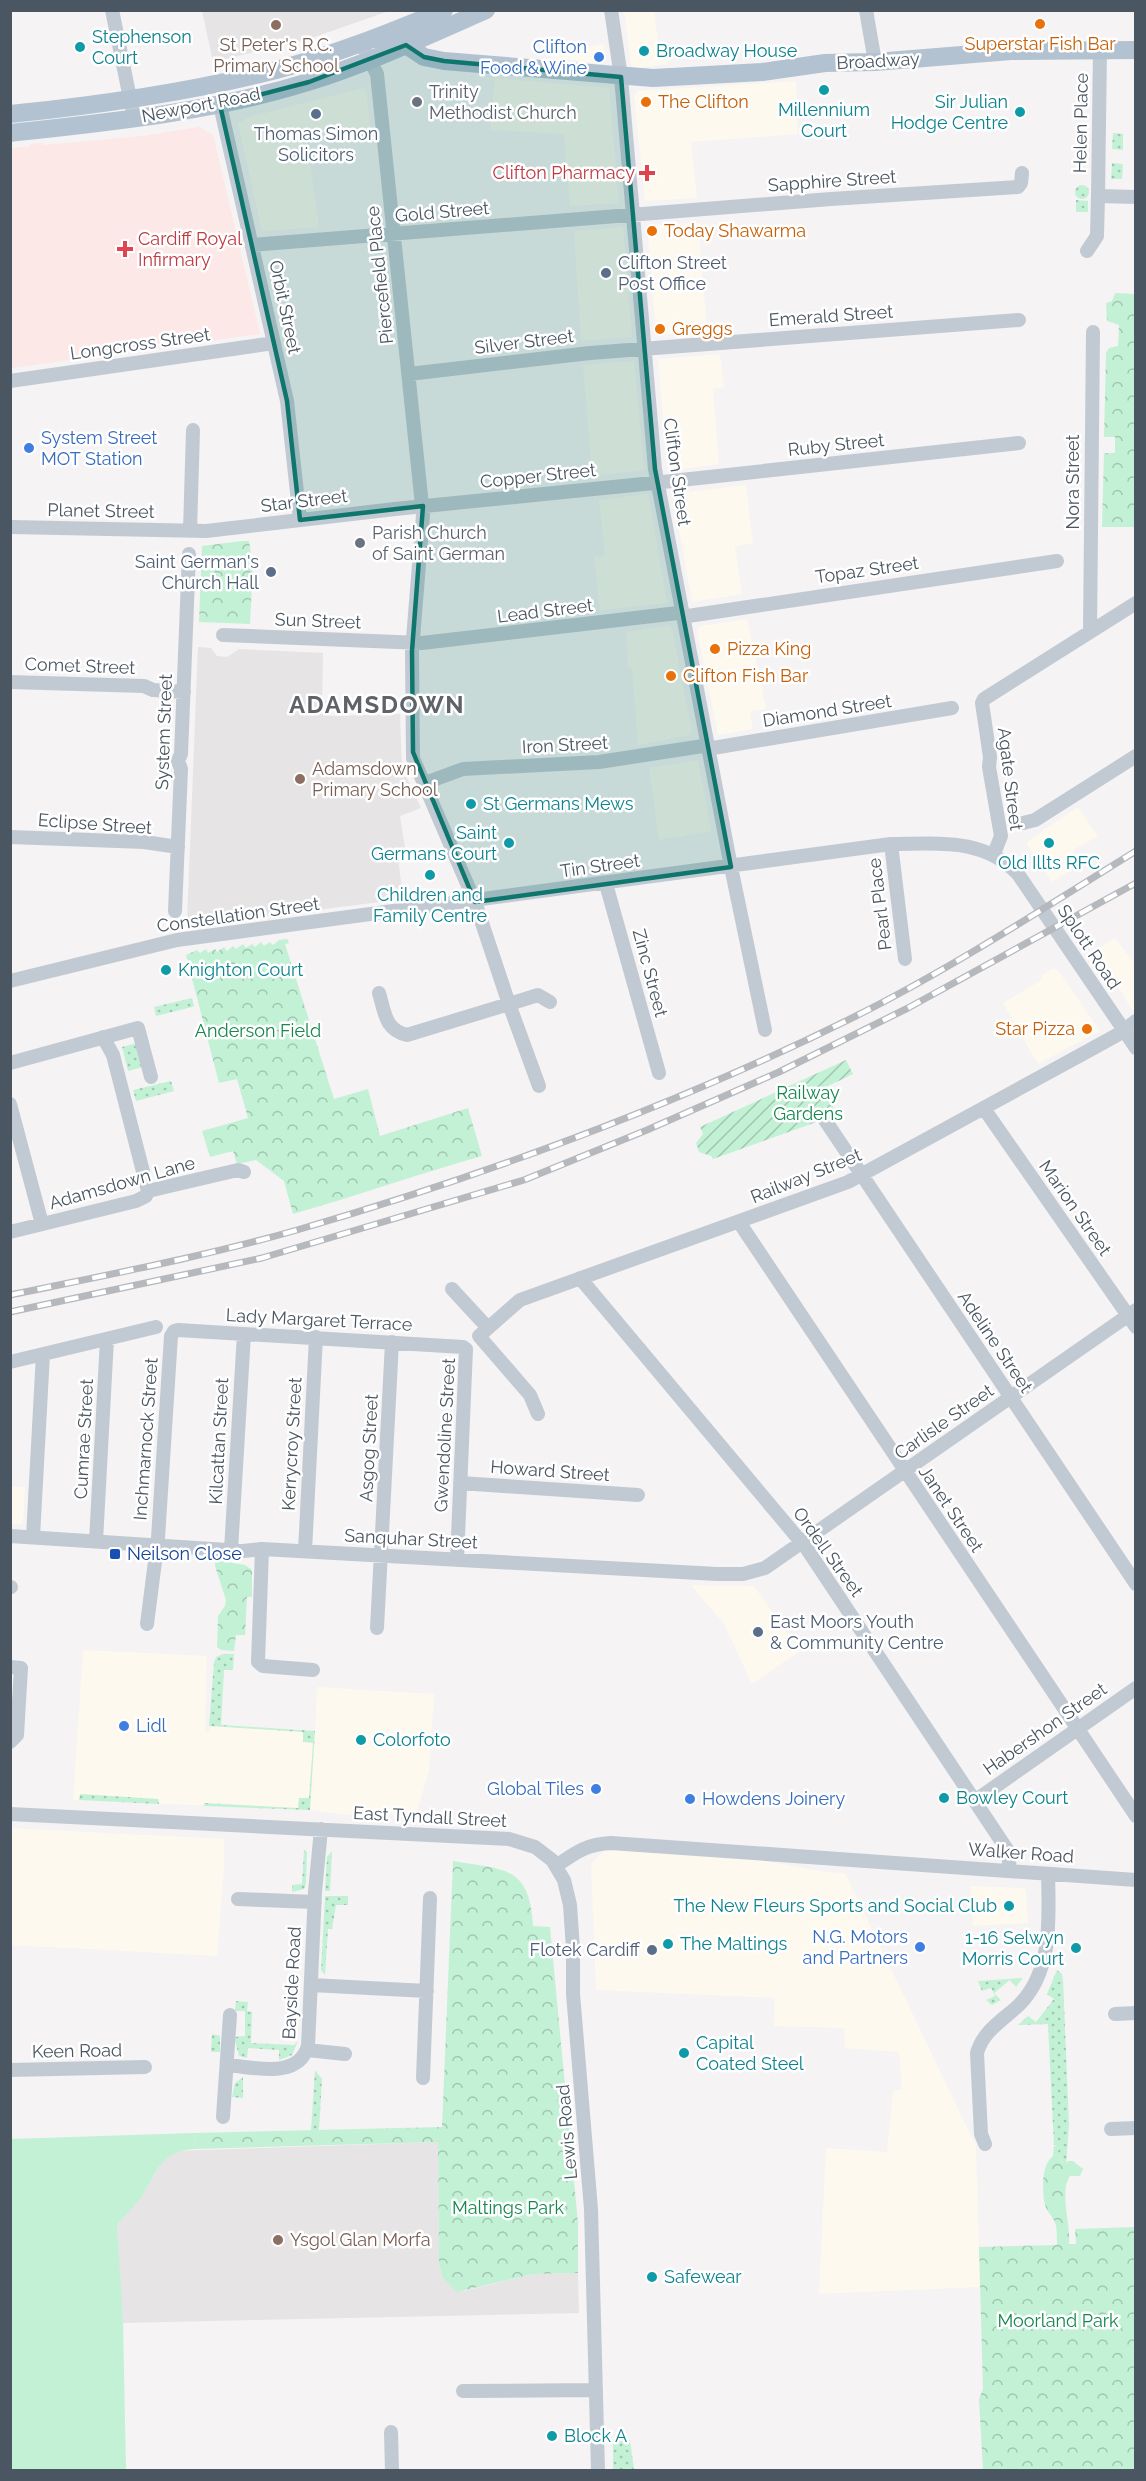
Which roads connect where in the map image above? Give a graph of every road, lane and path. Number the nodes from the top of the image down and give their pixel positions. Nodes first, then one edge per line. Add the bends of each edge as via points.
1 (112, 10) edge
2 (444, 10) edge
3 (486, 10) edge
4 (611, 10) edge
5 (866, 10) edge
6 (406, 45) junction
7 (368, 47) junction
8 (1100, 50) junction
9 (1136, 50) edge
10 (875, 62) junction
11 (621, 77) junction
12 (131, 99) junction
13 (220, 105) junction
14 (10, 114) edge
15 (134, 118) junction
16 (10, 132) edge
17 (1022, 173) dead end
18 (1098, 196) junction
19 (1136, 197) edge
20 (633, 214) junction
21 (393, 233) junction
22 (252, 245) junction
23 (1087, 251) dead end
24 (1019, 320) dead end
25 (1093, 332) dead end
26 (274, 343) junction
27 (645, 348) junction
28 (409, 374) junction
29 (10, 381) edge
30 (194, 430) dead end
31 (1018, 443) dead end
32 (658, 482) junction
33 (422, 506) junction
34 (300, 520) junction
35 (10, 527) edge
36 (190, 531) junction
37 (189, 554) dead end
38 (1057, 561) dead end
39 (1136, 603) edge
40 (682, 615) junction
41 (1090, 632) junction
42 (223, 635) dead end
43 (412, 643) junction
44 (10, 682) edge
45 (184, 692) junction
46 (952, 708) dead end
47 (708, 747) junction
48 (1136, 756) edge
49 (425, 783) junction
50 (1023, 823) dead end
51 (10, 837) edge
52 (891, 844) junction
53 (178, 847) junction
54 (994, 854) junction
55 (731, 867) junction
56 (606, 884) junction
57 (475, 902) junction
58 (175, 911) dead end
59 (905, 959) dead end
60 (10, 981) edge
61 (379, 993) dead end
62 (550, 1002) dead end
63 (509, 1004) junction
64 (1136, 1021) edge
65 (765, 1030) dead end
66 (1123, 1030) junction
67 (103, 1037) junction
68 (1136, 1048) edge
69 (10, 1063) edge
70 (659, 1073) dead end
71 (151, 1077) dead end
72 (539, 1086) dead end
73 (10, 1104) edge
74 (985, 1110) junction
75 (825, 1120) dead end
76 (244, 1172) dead end
77 (861, 1176) junction
78 (148, 1191) junction
79 (739, 1222) junction
80 (42, 1224) junction
81 (10, 1232) edge
82 (580, 1278) junction
83 (452, 1289) dead end
84 (1131, 1313) edge
85 (156, 1327) dead end
86 (1136, 1327) edge
87 (484, 1332) junction
88 (244, 1334) junction
89 (171, 1336) joint
90 (316, 1338) junction
91 (107, 1339) junction
92 (392, 1342) junction
93 (466, 1349) joint
94 (43, 1354) junction
95 (10, 1362) edge
96 (1011, 1397) junction
97 (538, 1414) dead end
98 (904, 1471) junction
99 (460, 1484) junction
100 (638, 1495) dead end
101 (10, 1536) edge
102 (33, 1538) junction
103 (96, 1541) junction
104 (801, 1542) junction
105 (156, 1545) junction
106 (262, 1549) junction
107 (231, 1550) junction
108 (305, 1551) junction
109 (381, 1556) junction
110 (457, 1560) junction
111 (1136, 1584) edge
112 (147, 1624) dead end
113 (377, 1628) dead end
114 (10, 1667) edge
115 (313, 1670) dead end
116 (1136, 1688) edge
117 (1077, 1728) junction
118 (10, 1742) edge
119 (976, 1800) junction
120 (10, 1814) edge
121 (1136, 1816) edge
122 (321, 1829) junction
123 (556, 1866) junction
124 (1010, 1871) junction
125 (1048, 1874) junction
126 (1136, 1880) edge
127 (430, 1898) dead end
128 (238, 1899) dead end
129 (315, 1902) junction
130 (311, 1985) junction
131 (427, 1991) junction
132 (1136, 2013) edge
133 (1115, 2014) dead end
134 (230, 2015) dead end
135 (307, 2049) junction
136 (345, 2054) dead end
137 (227, 2065) junction
138 (145, 2067) dead end
139 (10, 2070) edge
140 (423, 2078) dead end
141 (223, 2117) dead end
142 (1136, 2128) edge
143 (1111, 2129) dead end
144 (985, 2144) dead end
145 (596, 2390) junction
146 (463, 2391) dead end
147 (391, 2432) dead end
148 (392, 2470) edge
149 (598, 2470) edge

1 - 12 street
2 - 7 main road, Newport Road
3 - 6 main road
4 - 11 street, Clifton Street
5 - 10 street
6 - 7 main road, Broadway
6 - 11 main road, Broadway via 424,57 444,61
7 - 12 main road, Newport Road via 278,70
7 - 13 main road, Newport Road via 309,82
7 - 21 street, Piercefield Place via 377,74
8 - 9 main road, Broadway
8 - 10 main road, Broadway via 1011,51
8 - 18 street, Helen Place
10 - 11 main road, Broadway via 825,63 762,72
11 - 20 street, Clifton Street
12 - 14 main road, Newport Road
12 - 15 street
13 - 15 main road, Newport Road
13 - 22 street, Orbit Street
15 - 16 main road, Newport Road
17 - 20 street, Sapphire Street via 1018,187
18 - 19 street, Helen Place
18 - 23 street, Helen Place via 1097,236
20 - 21 street, Gold Street
20 - 27 street, Clifton Street
21 - 22 street, Gold Street
21 - 28 street, Piercefield Place
22 - 26 street, Orbit Street
24 - 27 street, Emerald Street
25 - 41 street, Nora Street
26 - 29 street, Longcross Street
26 - 34 street, Orbit Street via 287,401
27 - 28 street, Silver Street
27 - 32 street, Clifton Street
28 - 33 street, Piercefield Place
30 - 36 street
31 - 32 street, Ruby Street
32 - 33 street, Copper Street
32 - 40 street, Clifton Street
33 - 34 street, Star Street
33 - 43 street, Piercefield Place
34 - 36 street, Star Street
35 - 36 street, Planet Street
37 - 45 street, System Street
38 - 40 street, Topaz Street
39 - 41 street
40 - 43 street, Lead Street
40 - 47 street, Clifton Street
41 - 54 street, Agate Street via 984,699 1001,836
42 - 43 street, Sun Street
43 - 49 street, Piercefield Place via 413,752
44 - 45 street, Comet Street via 144,686
45 - 53 street, System Street via 178,761
46 - 47 street, Diamond Street
47 - 49 street, Iron Street via 599,762 469,768
47 - 55 street, Clifton Street
48 - 50 street via 1035,820
49 - 57 street, Piercefield Place
51 - 53 street, Eclipse Street
52 - 54 street, Tin Street via 960,844
52 - 55 street, Tin Street
52 - 59 street, Pearl Place
53 - 58 street, System Street
54 - 66 street, Splott Road via 1011,867 1033,895
55 - 56 street, Tin Street
55 - 65 street, Clifton Street
56 - 57 street, Tin Street
56 - 70 street, Zinc Street
57 - 60 street, Constellation Street via 167,942
57 - 63 street, Piercefield Place
61 - 63 street via 390,1027 407,1035
62 - 63 street via 538,995
63 - 72 street, Piercefield Place
64 - 66 street, Railway Street
66 - 68 street, Splott Road
66 - 74 street, Railway Street
67 - 69 street
67 - 71 street via 138,1028
67 - 78 street via 114,1060
73 - 80 street
74 - 77 street, Railway Street
74 - 84 street, Marion Street
75 - 77 street, Adeline Street
76 - 78 street, Adamsdown Lane via 238,1170
77 - 79 street, Railway Street
77 - 96 street, Adeline Street
78 - 80 street, Adamsdown Lane via 136,1201
79 - 82 street, Railway Street
79 - 98 street, Janet Street
80 - 81 street, Adamsdown Lane
82 - 87 street, Railway Street via 520,1300
82 - 104 street, Ordell Street
83 - 87 street
84 - 86 street, Marion Street
84 - 96 street, Carlisle Street
85 - 91 street
87 - 97 street via 530,1395
88 - 89 street, Lady Margaret Terrace via 178,1330
88 - 90 street, Lady Margaret Terrace
88 - 107 street, Kilcattan Street
89 - 105 street, Inchmarnock Street
90 - 92 street, Lady Margaret Terrace
90 - 108 street, Kerrycroy Street
91 - 94 street
91 - 103 street, Cumrae Street
92 - 93 street, Lady Margaret Terrace
92 - 109 street, Asgog Street
93 - 99 street, Gwendoline Street
94 - 95 street
94 - 102 street
96 - 98 street, Carlisle Street
96 - 111 street, Adeline Street
98 - 104 street, Carlisle Street
98 - 117 street, Janet Street
99 - 100 street, Howard Street
99 - 110 street, Gwendoline Street
101 - 102 street, Sanquhar Street
102 - 103 street, Sanquhar Street
103 - 105 street, Sanquhar Street
104 - 110 street, Sanquhar Street via 765,1568 743,1574
104 - 119 street, Ordell Street
105 - 107 street, Sanquhar Street
105 - 112 street
106 - 107 street, Sanquhar Street
106 - 108 street, Sanquhar Street
106 - 115 street via 258,1662 263,1666
108 - 109 street, Sanquhar Street
109 - 110 street, Sanquhar Street
109 - 113 street, Asgog Street
114 - 118 street via 21,1668 17,1735
116 - 117 street, Habershon Street
117 - 119 street, Habershon Street
117 - 121 street, Janet Street
119 - 124 street, Ordell Street via 1008,1851
120 - 122 street, East Tyndall Street
122 - 123 street, East Tyndall Street via 509,1839 535,1847
122 - 129 street, Bayside Road
123 - 124 street, Walker Road via 576,1851 610,1843
123 - 145 street, Lewis Road via 567,1888 571,1921 573,1994 591,2210
124 - 125 street, Walker Road
125 - 126 street, Walker Road
125 - 144 street via 1044,1963 1028,1995 992,2028 977,2053 981,2134
127 - 131 street
128 - 129 street
129 - 130 street, Bayside Road
130 - 131 street
130 - 135 street, Bayside Road
131 - 140 street
132 - 133 street
134 - 137 street
135 - 136 street
135 - 137 street, Bayside Road via 294,2066 282,2070
137 - 141 street
138 - 139 street, Keen Road
142 - 143 street
145 - 146 street
145 - 149 street, Lewis Road
147 - 148 street

